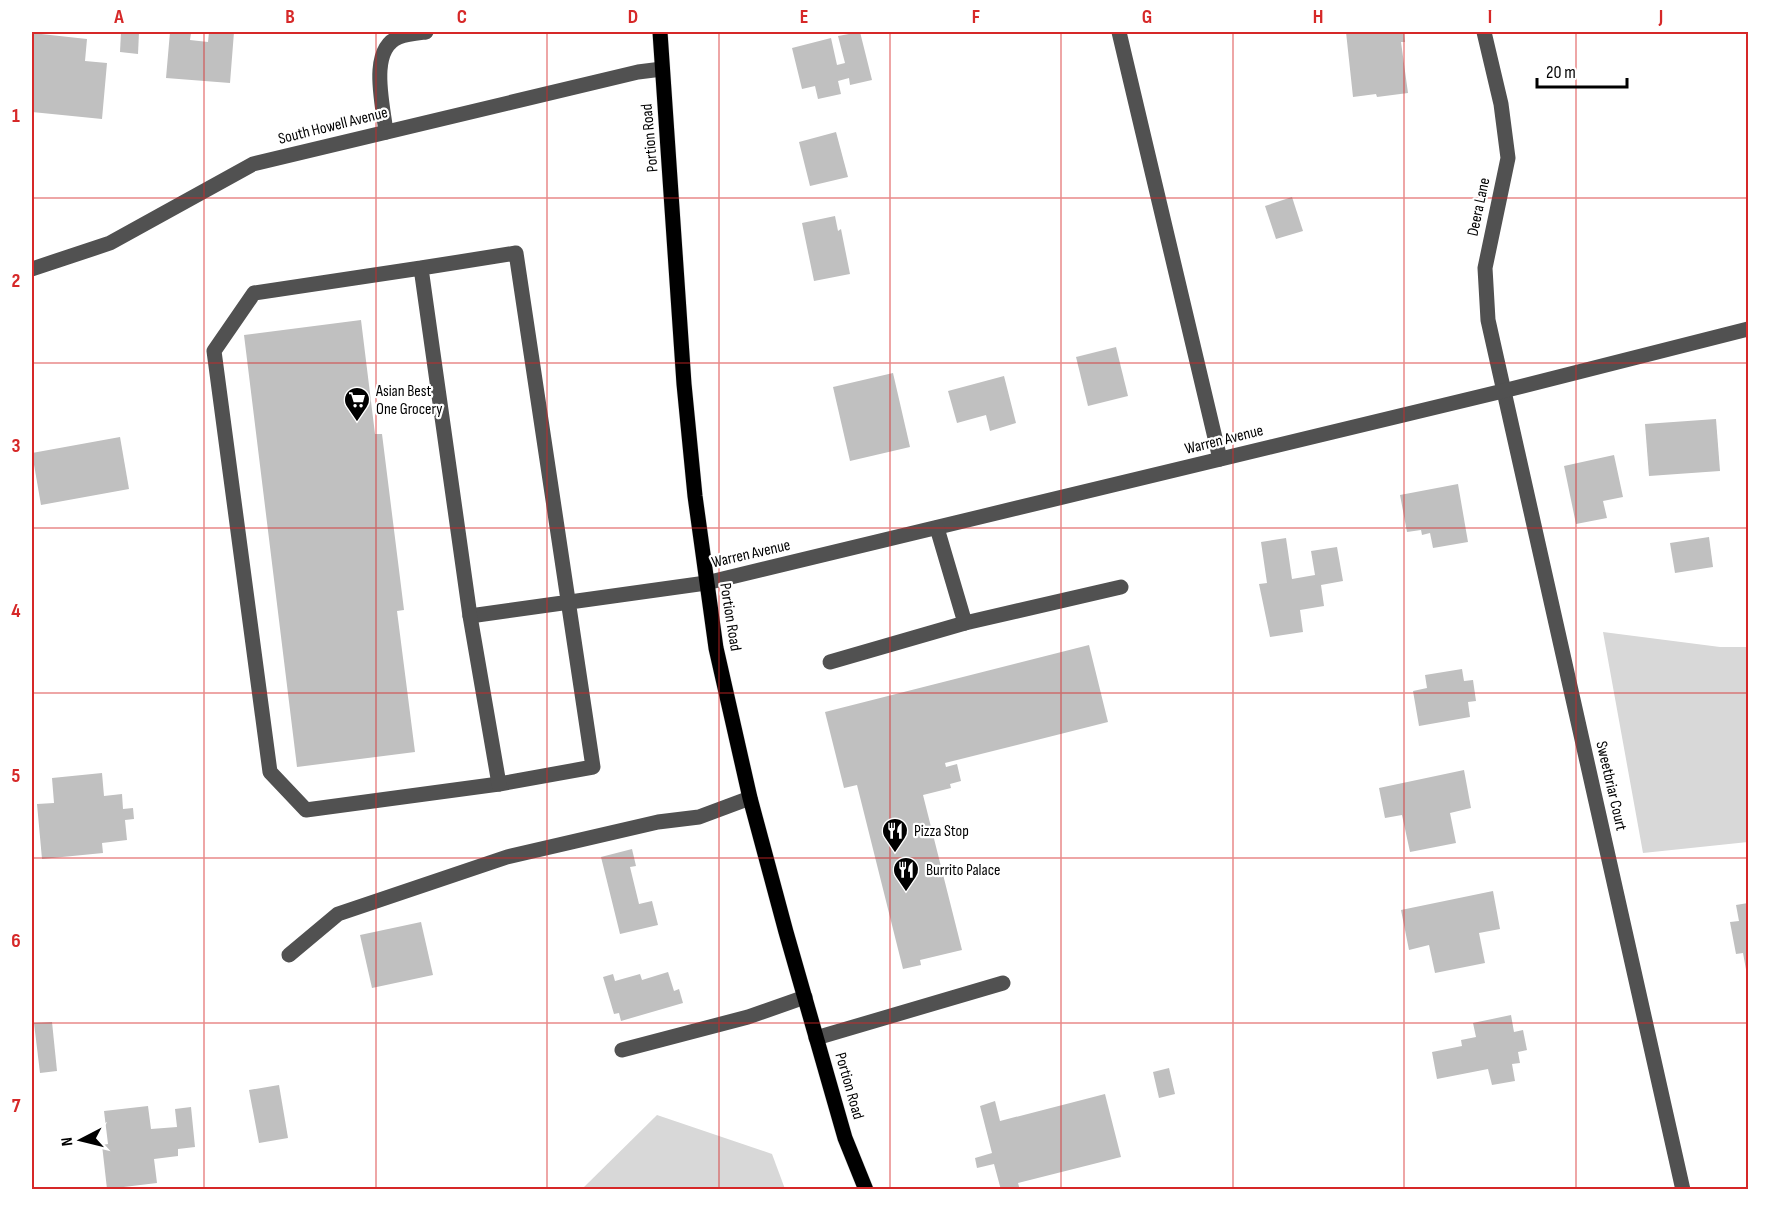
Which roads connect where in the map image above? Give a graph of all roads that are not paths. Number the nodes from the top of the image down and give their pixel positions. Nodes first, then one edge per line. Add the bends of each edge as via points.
1 (426, 32) edge
2 (660, 32) edge
3 (1119, 32) edge
4 (1484, 32) edge
5 (662, 69) junction
6 (386, 132) junction
7 (421, 268) junction
8 (32, 269) edge
9 (1749, 328) edge
10 (1503, 391) junction
11 (1220, 459) junction
12 (937, 528) junction
13 (706, 583) junction
14 (1121, 587) dead end
15 (569, 602) junction
16 (470, 616) junction
17 (965, 623) junction
18 (830, 662) dead end
19 (499, 784) junction
20 (750, 798) junction
21 (289, 955) dead end
22 (1003, 983) dead end
23 (805, 997) junction
24 (816, 1038) junction
25 (622, 1050) dead end
26 (867, 1190) edge
27 (1683, 1190) edge

1 - 6 street via 398,37 385,47 379,59
2 - 5 main road, Portion Road
3 - 11 street
4 - 10 street, Deera Lane via 1501,104 1508,158 1485,268 1488,320
5 - 6 street, South Howell Avenue
5 - 13 main road, Portion Road via 684,384
6 - 8 street, South Howell Avenue via 253,164 110,243
7 - 15 street via 516,253
7 - 16 street
7 - 19 street via 254,293 214,351 270,771 306,810
9 - 10 street, Warren Avenue
10 - 11 street, Warren Avenue
10 - 27 street, Sweetbriar Court
11 - 12 street, Warren Avenue
12 - 13 street, Warren Avenue
12 - 17 street
13 - 15 street, Warren Avenue
13 - 20 main road, Portion Road via 716,648
14 - 17 street
15 - 16 street, Warren Avenue
15 - 19 street via 593,767
16 - 19 street
17 - 18 street
20 - 21 street via 699,817 658,822 507,857 338,914
20 - 23 main road, Portion Road
22 - 24 street
23 - 24 main road, Portion Road
23 - 25 street via 748,1017
24 - 26 main road, Portion Road via 845,1138

